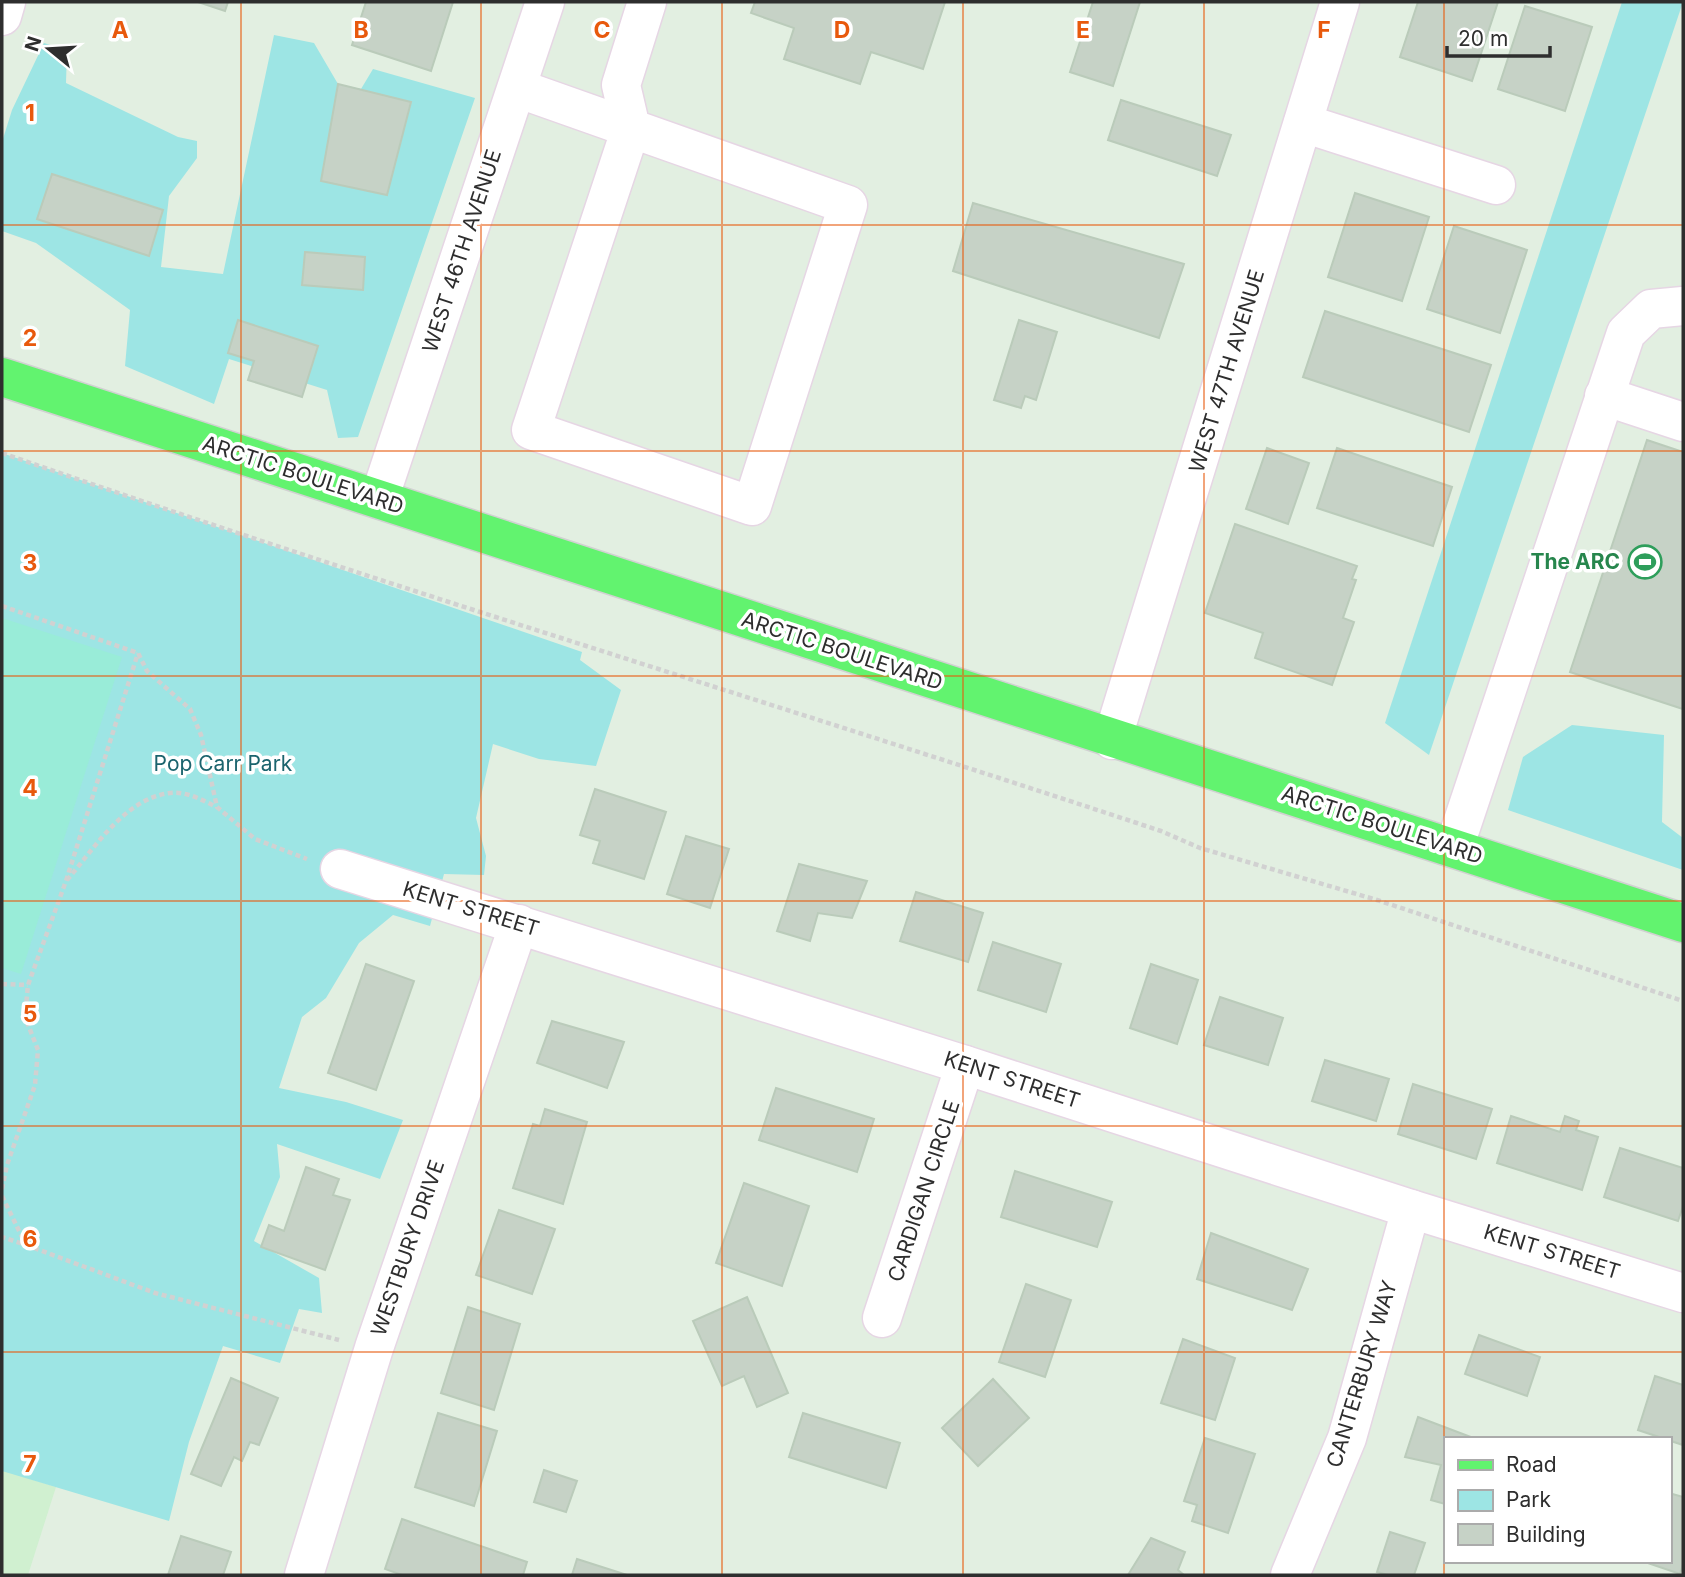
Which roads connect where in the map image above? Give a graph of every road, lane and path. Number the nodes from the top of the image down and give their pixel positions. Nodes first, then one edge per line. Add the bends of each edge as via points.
1 (6, 2) edge
2 (545, 2) edge
3 (648, 2) edge
4 (1340, 2) edge
5 (2, 16) edge
6 (517, 88) junction
7 (1303, 123) junction
8 (631, 128) junction
9 (1496, 185) dead end
10 (1683, 306) edge
11 (2, 377) edge
12 (1604, 396) junction
13 (1683, 422) edge
14 (2, 453) edge
15 (379, 499) junction
16 (2, 606) edge
17 (138, 653) junction
18 (1112, 740) junction
19 (217, 807) junction
20 (1454, 848) junction
21 (340, 869) joint
22 (66, 881) junction
23 (1683, 923) edge
24 (519, 924) junction
25 (2, 984) edge
26 (28, 985) junction
27 (1683, 1001) edge
28 (965, 1065) junction
29 (2, 1189) edge
30 (2, 1196) edge
31 (1410, 1209) junction
32 (2, 1237) edge
33 (26, 1245) junction
34 (1683, 1293) edge
35 (882, 1318) dead end
36 (374, 1348) junction
37 (304, 1575) edge
38 (1290, 1575) edge

1 - 5 street
2 - 6 street, WEST 46TH AVENUE
3 - 8 street via 621,85
4 - 7 street, WEST 47TH AVENUE
6 - 8 street
6 - 15 street, WEST 46TH AVENUE
7 - 9 street
7 - 18 street, WEST 47TH AVENUE
8 - 8 street via 849,205 752,506 531,430
10 - 12 street via 1651,309 1626,333
11 - 15 main road, ARCTIC BOULEVARD
12 - 13 street
12 - 20 street
14 - 27 path via 283,549 1161,831 1200,848
15 - 18 main road, ARCTIC BOULEVARD
16 - 17 path
17 - 19 path via 147,671 190,709 201,735
17 - 22 path
18 - 20 main road, ARCTIC BOULEVARD
19 - 21 path via 255,839
19 - 22 path via 195,796 170,793 138,804
20 - 23 main road, ARCTIC BOULEVARD
21 - 24 street, KENT STREET
22 - 26 path
24 - 28 street, KENT STREET
24 - 36 street, WESTBURY DRIVE
25 - 26 path
26 - 29 path via 25,1017 38,1050 35,1085
28 - 31 street, KENT STREET
28 - 35 street, CARDIGAN CIRCLE
30 - 33 path
31 - 34 street, KENT STREET
31 - 38 street, CANTERBURY WAY via 1346,1438
32 - 33 path
33 - 36 path via 155,1293
36 - 37 street, WESTBURY DRIVE

